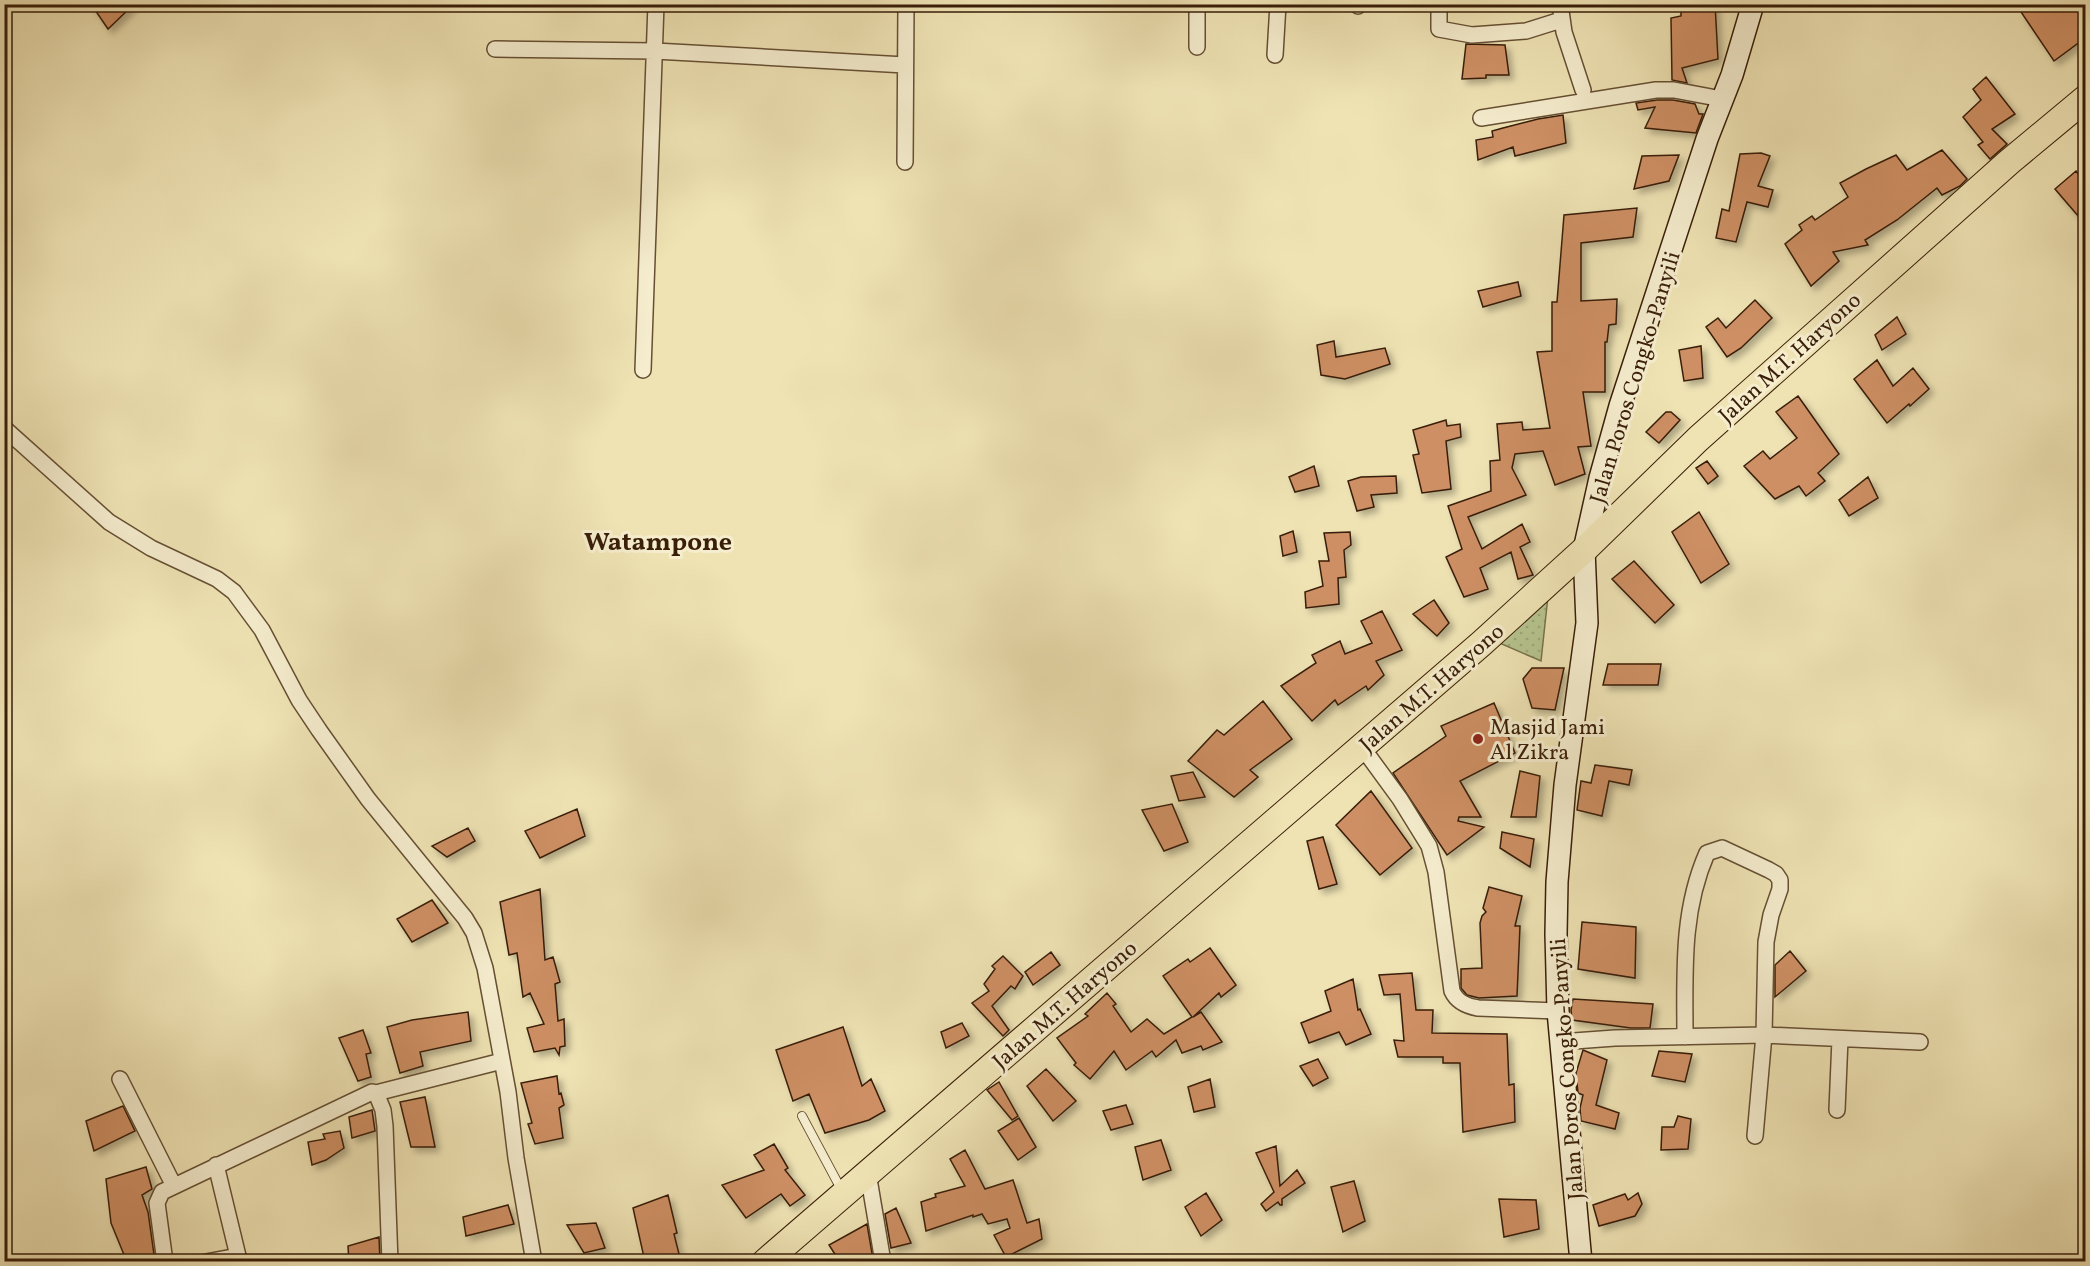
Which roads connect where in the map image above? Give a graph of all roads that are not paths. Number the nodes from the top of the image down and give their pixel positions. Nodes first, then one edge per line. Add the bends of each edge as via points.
1 (656, 4) edge
2 (906, 4) edge
3 (1197, 4) edge
4 (1278, 4) edge
5 (1439, 4) edge
6 (1754, 4) edge
7 (1560, 12) edge
8 (1197, 47) dead end
9 (495, 49) dead end
10 (655, 51) junction
11 (1275, 55) dead end
12 (905, 65) junction
13 (1583, 90) dead end
14 (2085, 98) edge
15 (1722, 99) junction
16 (1481, 118) dead end
17 (905, 162) dead end
18 (644, 370) dead end
19 (4, 428) edge
20 (1584, 550) junction
21 (1362, 747) junction
22 (1558, 1011) junction
23 (1764, 1035) junction
24 (1685, 1037) junction
25 (1840, 1039) junction
26 (1560, 1042) junction
27 (1920, 1042) dead end
28 (502, 1061) junction
29 (120, 1079) dead end
30 (376, 1093) junction
31 (1837, 1110) dead end
32 (802, 1116) dead end
33 (1755, 1136) dead end
34 (216, 1165) junction
35 (868, 1173) junction
36 (174, 1186) junction
37 (843, 1193) junction
38 (239, 1259) edge
39 (165, 1262) edge
40 (206, 1262) edge
41 (390, 1262) edge
42 (534, 1262) edge
43 (765, 1262) edge
44 (883, 1262) edge
45 (1581, 1262) edge

1 - 10 street
2 - 12 street
3 - 8 street
4 - 11 street
5 - 7 street via 1438,29 1472,35 1526,30
6 - 15 main road, Jalan Poros Congko-Panyili
7 - 13 street
9 - 10 street
10 - 12 street
10 - 18 street
12 - 17 street
14 - 20 highway, Jalan M.T. Haryono via 1698,439
15 - 16 street via 1656,90
15 - 20 main road, Jalan Poros Congko-Panyili via 1620,406
19 - 28 street via 109,522 151,548 217,579 240,599 319,730 474,933 485,968
20 - 21 highway, Jalan M.T. Haryono
20 - 22 main road, Jalan Poros Congko-Panyili via 1587,623 1565,785 1557,882
21 - 22 street via 1429,846 1452,991 1457,999 1478,1008
21 - 35 highway, Jalan M.T. Haryono
22 - 26 main road, Jalan Poros Congko-Panyili
23 - 24 street
23 - 24 street via 1766,942 1780,880 1769,870 1722,848 1707,854 1689,912
23 - 25 street
23 - 33 street
24 - 26 street
25 - 27 street
25 - 31 street
26 - 45 main road, Jalan Poros Congko-Panyili
28 - 30 street
28 - 42 street
29 - 36 street
30 - 34 street via 332,1109
30 - 41 street via 385,1126
32 - 37 lane
34 - 36 street
34 - 38 street
35 - 37 highway, Jalan M.T. Haryono
35 - 44 street
36 - 39 street via 158,1199
37 - 43 highway, Jalan M.T. Haryono
38 - 40 street

